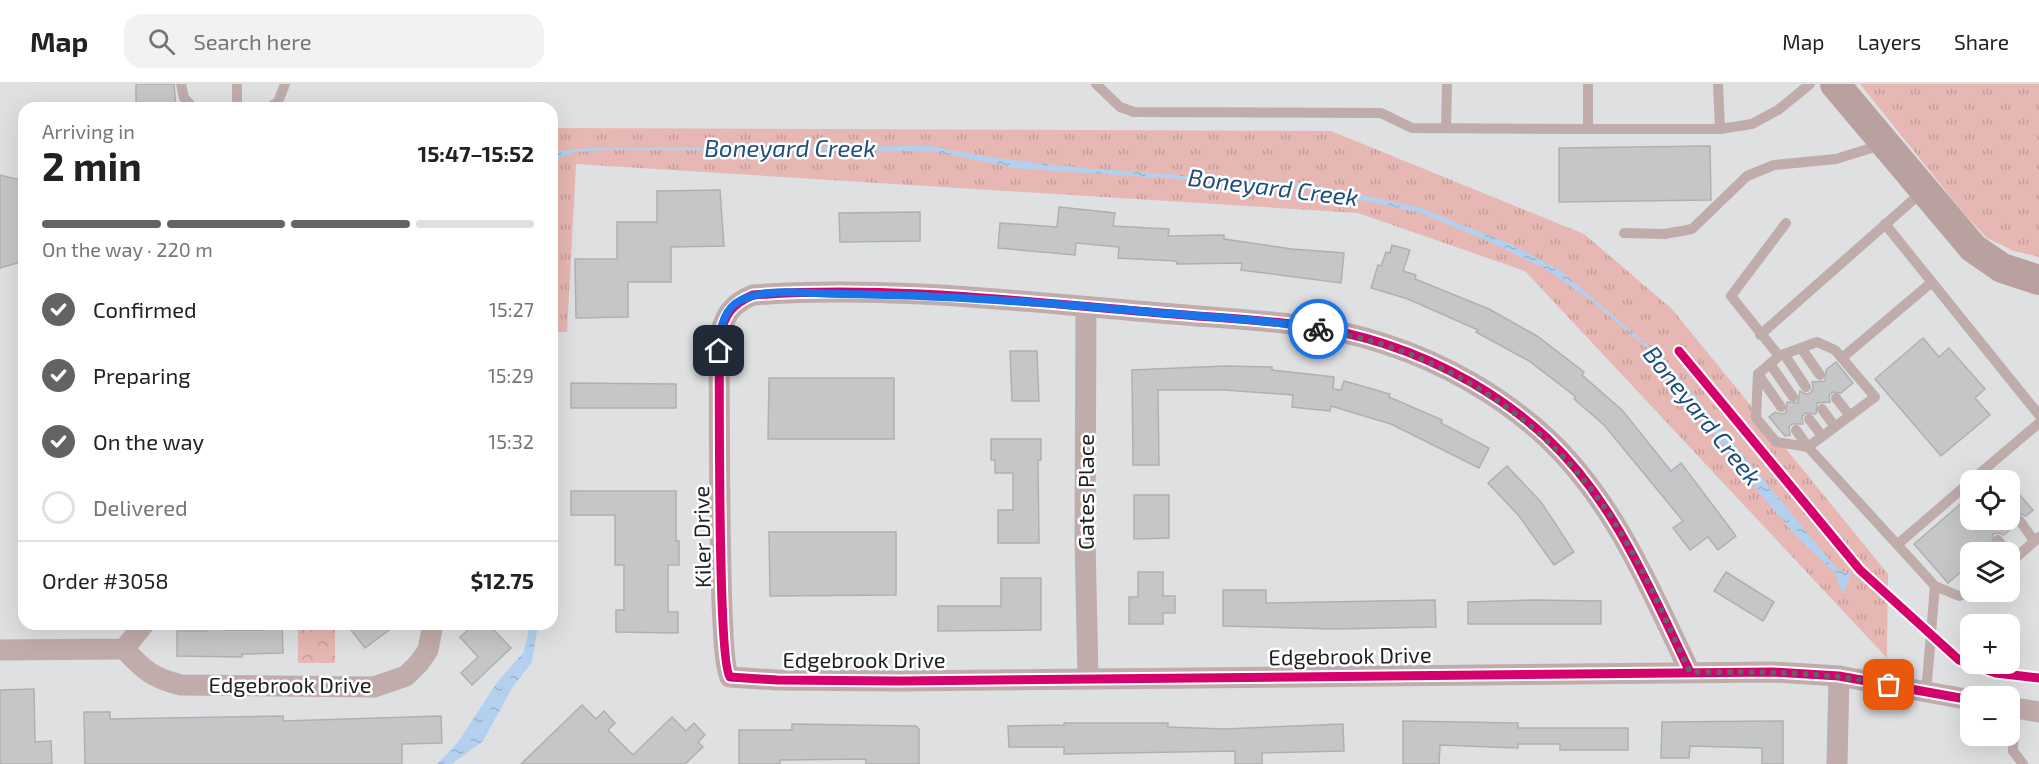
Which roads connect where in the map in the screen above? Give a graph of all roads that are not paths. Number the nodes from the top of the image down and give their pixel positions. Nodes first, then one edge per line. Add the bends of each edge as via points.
1 (181, 84) edge
2 (237, 84) edge
3 (285, 84) edge
4 (1096, 84) edge
5 (1447, 84) edge
6 (1588, 84) edge
7 (1718, 84) edge
8 (1810, 84) edge
9 (1835, 84) edge
10 (188, 102) edge
11 (237, 102) edge
12 (278, 102) edge
13 (1446, 128) junction
14 (1588, 129) junction
15 (1720, 129) junction
16 (1884, 144) junction
17 (1923, 191) junction
18 (1786, 223) dead end
19 (1886, 224) junction
20 (1624, 234) dead end
21 (2039, 280) edge
22 (1932, 282) junction
23 (1086, 307) junction
24 (1760, 335) junction
25 (1801, 348) junction
26 (1781, 355) junction
27 (1842, 358) junction
28 (1770, 364) junction
29 (1758, 374) junction
30 (1820, 375) dead end
31 (1806, 387) dead end
32 (1793, 397) dead end
33 (1836, 398) dead end
34 (1781, 407) dead end
35 (1822, 409) dead end
36 (2039, 415) edge
37 (1850, 416) junction
38 (1809, 419) dead end
39 (2039, 423) edge
40 (1835, 427) junction
41 (1796, 430) dead end
42 (1822, 436) junction
43 (1808, 447) junction
44 (1991, 470) edge
45 (1960, 498) edge
46 (2020, 521) dead end
47 (2037, 539) edge
48 (1898, 544) junction
49 (2020, 550) edge
50 (1935, 586) junction
51 (1960, 596) edge
52 (139, 630) edge
53 (432, 630) edge
54 (124, 649) junction
55 (0, 650) edge
56 (1690, 672) junction
57 (728, 675) joint
58 (1839, 676) junction
59 (1088, 678) junction
60 (1926, 693) junction
61 (1960, 698) edge
62 (2020, 708) edge
63 (2039, 712) edge
64 (2013, 746) edge
65 (1838, 764) edge
66 (2023, 764) edge

1 - 10 lane
2 - 11 lane
3 - 12 lane
4 - 13 lane via 1120,107 1134,112 1381,113 1412,128
5 - 13 lane
6 - 14 lane
7 - 15 lane
8 - 15 lane via 1778,110 1752,124
9 - 16 street
13 - 14 lane
14 - 15 lane
16 - 17 street
16 - 20 lane via 1836,159 1774,165 1747,176 1692,229 1665,234
17 - 19 lane
17 - 21 street via 1973,248 2002,268
18 - 24 lane via 1731,296
19 - 22 lane
19 - 24 lane
22 - 27 lane
22 - 36 lane
23 - 56 street, Kiler Drive via 1347,333 1385,344 1466,380 1546,438 1597,496 1642,569
23 - 57 street, Kiler Drive via 900,294 753,296 736,303 725,316 719,337 724,659
23 - 59 street, Gates Place
24 - 26 lane
25 - 26 lane
25 - 27 lane via 1817,342
25 - 30 lane
26 - 28 lane
26 - 31 lane
27 - 37 lane via 1875,397
28 - 29 lane
28 - 32 lane
29 - 34 lane
29 - 43 lane via 1756,418 1776,442
33 - 37 lane
35 - 40 lane
37 - 40 lane
38 - 42 lane
39 - 44 lane
40 - 42 lane
41 - 43 lane
42 - 43 lane
43 - 48 lane
45 - 48 lane
46 - 47 lane
47 - 49 lane
48 - 50 lane
50 - 51 lane
50 - 60 lane
52 - 54 street
53 - 54 street, Edgebrook Drive via 428,650 406,676 374,687 181,685 144,671
54 - 55 street
56 - 58 street, Edgebrook Drive
56 - 59 street, Edgebrook Drive
57 - 59 street, Edgebrook Drive via 788,680
58 - 60 street, Edgebrook Drive
58 - 65 street
60 - 61 street, Edgebrook Drive
62 - 63 street
64 - 66 lane

